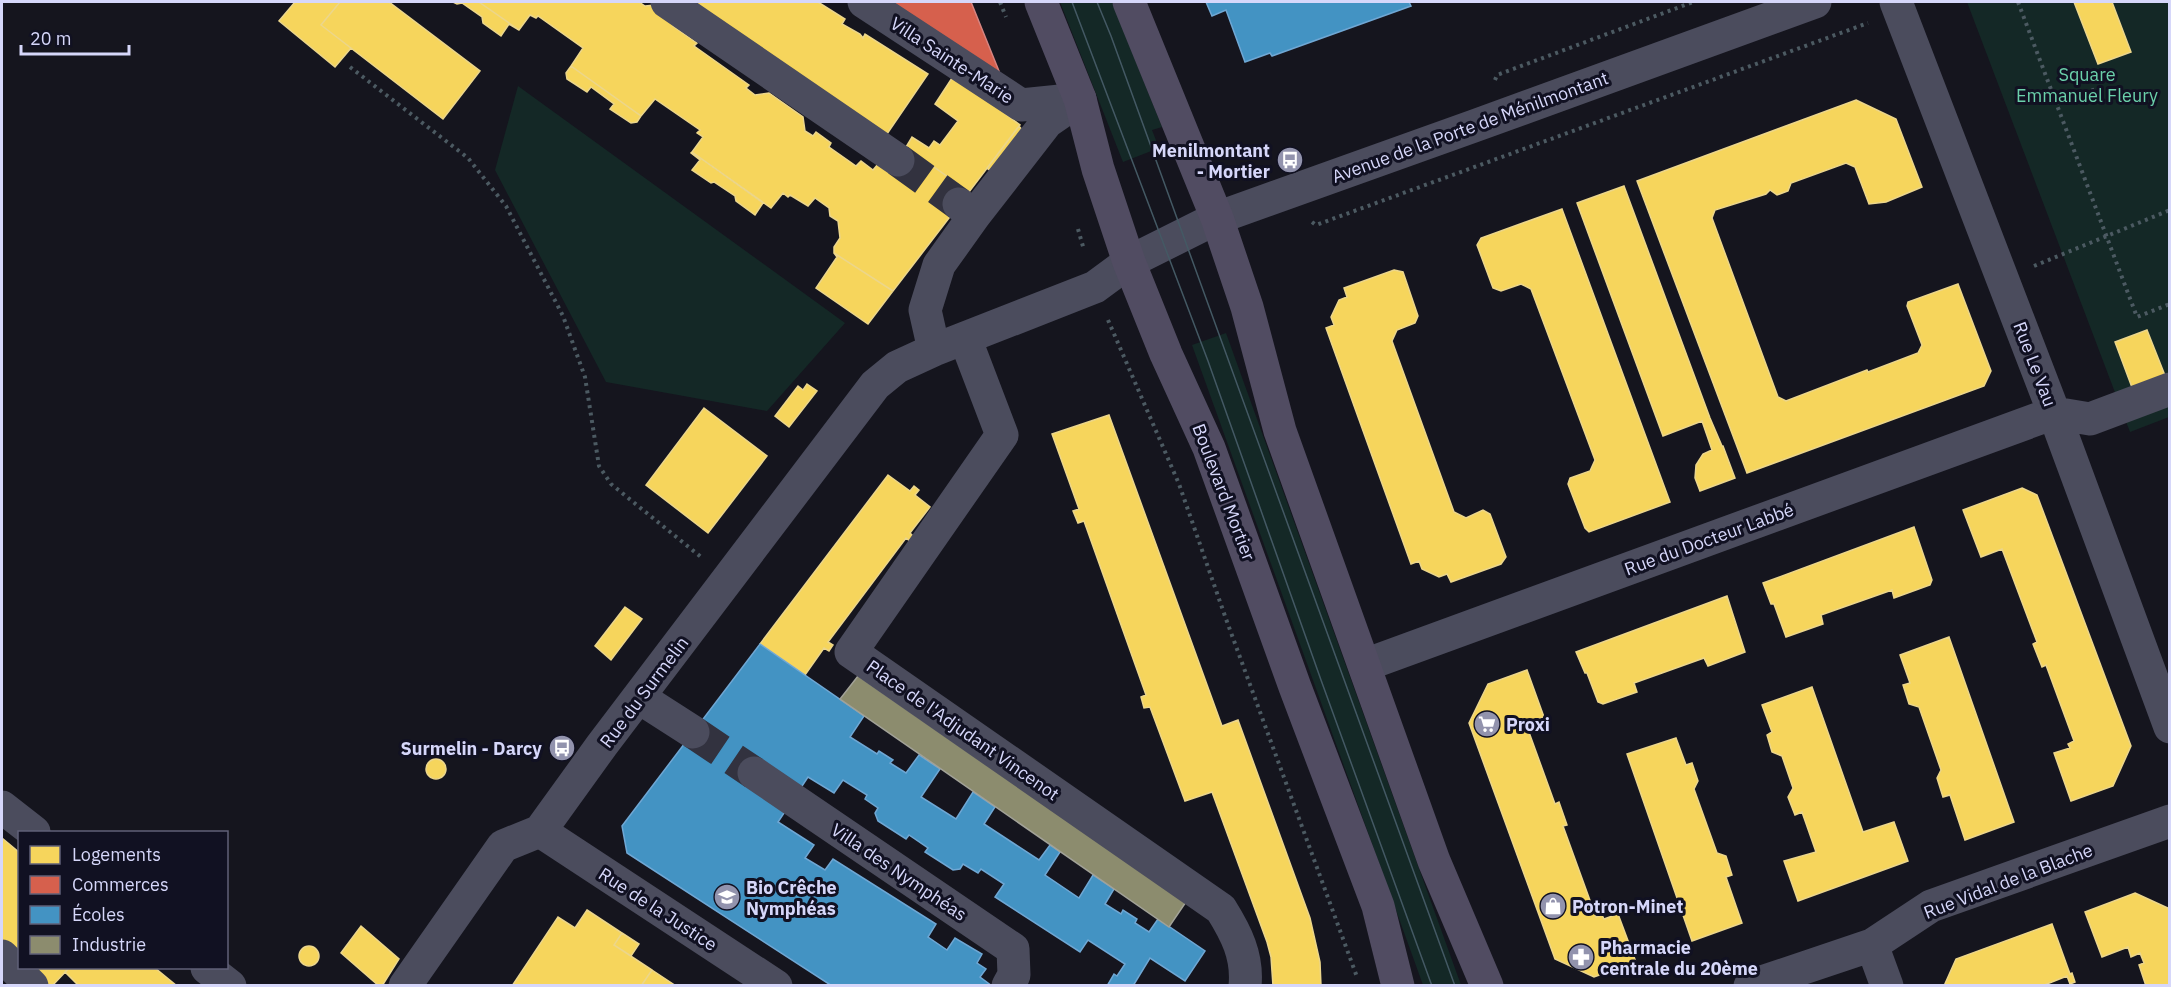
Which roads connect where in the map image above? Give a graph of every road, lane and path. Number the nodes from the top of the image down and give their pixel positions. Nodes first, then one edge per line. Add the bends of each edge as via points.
1 (667, 2) edge
2 (864, 2) edge
3 (1041, 2) edge
4 (1129, 2) edge
5 (1815, 2) edge
6 (1896, 2) edge
7 (2018, 2) edge
8 (350, 67) dead end
9 (2105, 86) dead end
10 (1080, 99) junction
11 (2056, 103) junction
12 (898, 160) tunnel mouth
13 (2169, 210) edge
14 (1217, 218) junction
15 (2106, 237) junction
16 (2050, 260) dead end
17 (1129, 262) junction
18 (2169, 304) edge
19 (1106, 315) dead end
20 (965, 338) junction
21 (934, 350) junction
22 (2169, 389) edge
23 (2054, 413) junction
24 (693, 552) dead end
25 (1365, 665) junction
26 (640, 698) junction
27 (2169, 727) edge
28 (693, 732) tunnel mouth
29 (754, 773) tunnel mouth
30 (2, 807) edge
31 (2169, 820) edge
32 (33, 831) edge
33 (540, 831) junction
34 (1872, 945) junction
35 (2, 956) edge
36 (208, 969) edge
37 (32, 986) edge
38 (230, 986) edge
39 (405, 986) edge
40 (776, 986) edge
41 (1008, 986) edge
42 (1245, 986) edge
43 (1360, 986) edge
44 (1398, 986) edge
45 (1487, 986) edge
46 (1750, 986) edge
47 (1887, 986) edge

1 - 12 street
2 - 10 street, Villa Sainte-Marie via 1021,105
3 - 10 main road, Boulevard Mortier
4 - 14 main road
5 - 14 street, Avenue de la Porte de Ménilmontant
6 - 23 street, Rue Le Vau
7 - 11 path
8 - 24 path via 468,158 506,206 563,316 585,378 599,466 611,484
9 - 11 path
10 - 17 main road, Boulevard Mortier
10 - 21 street via 1047,122 967,210 939,265 925,309
11 - 15 path
13 - 15 path
14 - 17 street, Avenue de la Porte de Ménilmontant
14 - 25 main road via 1247,308 1280,431
15 - 16 path
15 - 18 path via 2137,317
17 - 20 street via 1095,287
17 - 44 main road, Boulevard Mortier via 1209,448 1378,906
19 - 43 path via 1179,484
20 - 21 street
20 - 42 street, Place de l'Adjudant Vincenot via 1002,435 851,652 1221,909 1244,956
21 - 26 street, Rue du Surmelin via 897,367 875,385
22 - 23 street via 2090,419
23 - 25 street, Rue du Docteur Labbé
23 - 27 street, Rue Le Vau
25 - 45 main road via 1434,861
26 - 28 street
26 - 33 street, Rue du Surmelin
29 - 41 street, Villa des Nymphéas via 1012,949 1014,975
30 - 32 street
31 - 34 street, Rue Vidal de la Blache via 1931,906
33 - 39 street via 503,846
33 - 40 street, Rue de la Justice
34 - 46 street, Rue Vidal de la Blache
34 - 47 street
35 - 37 street
36 - 38 street

